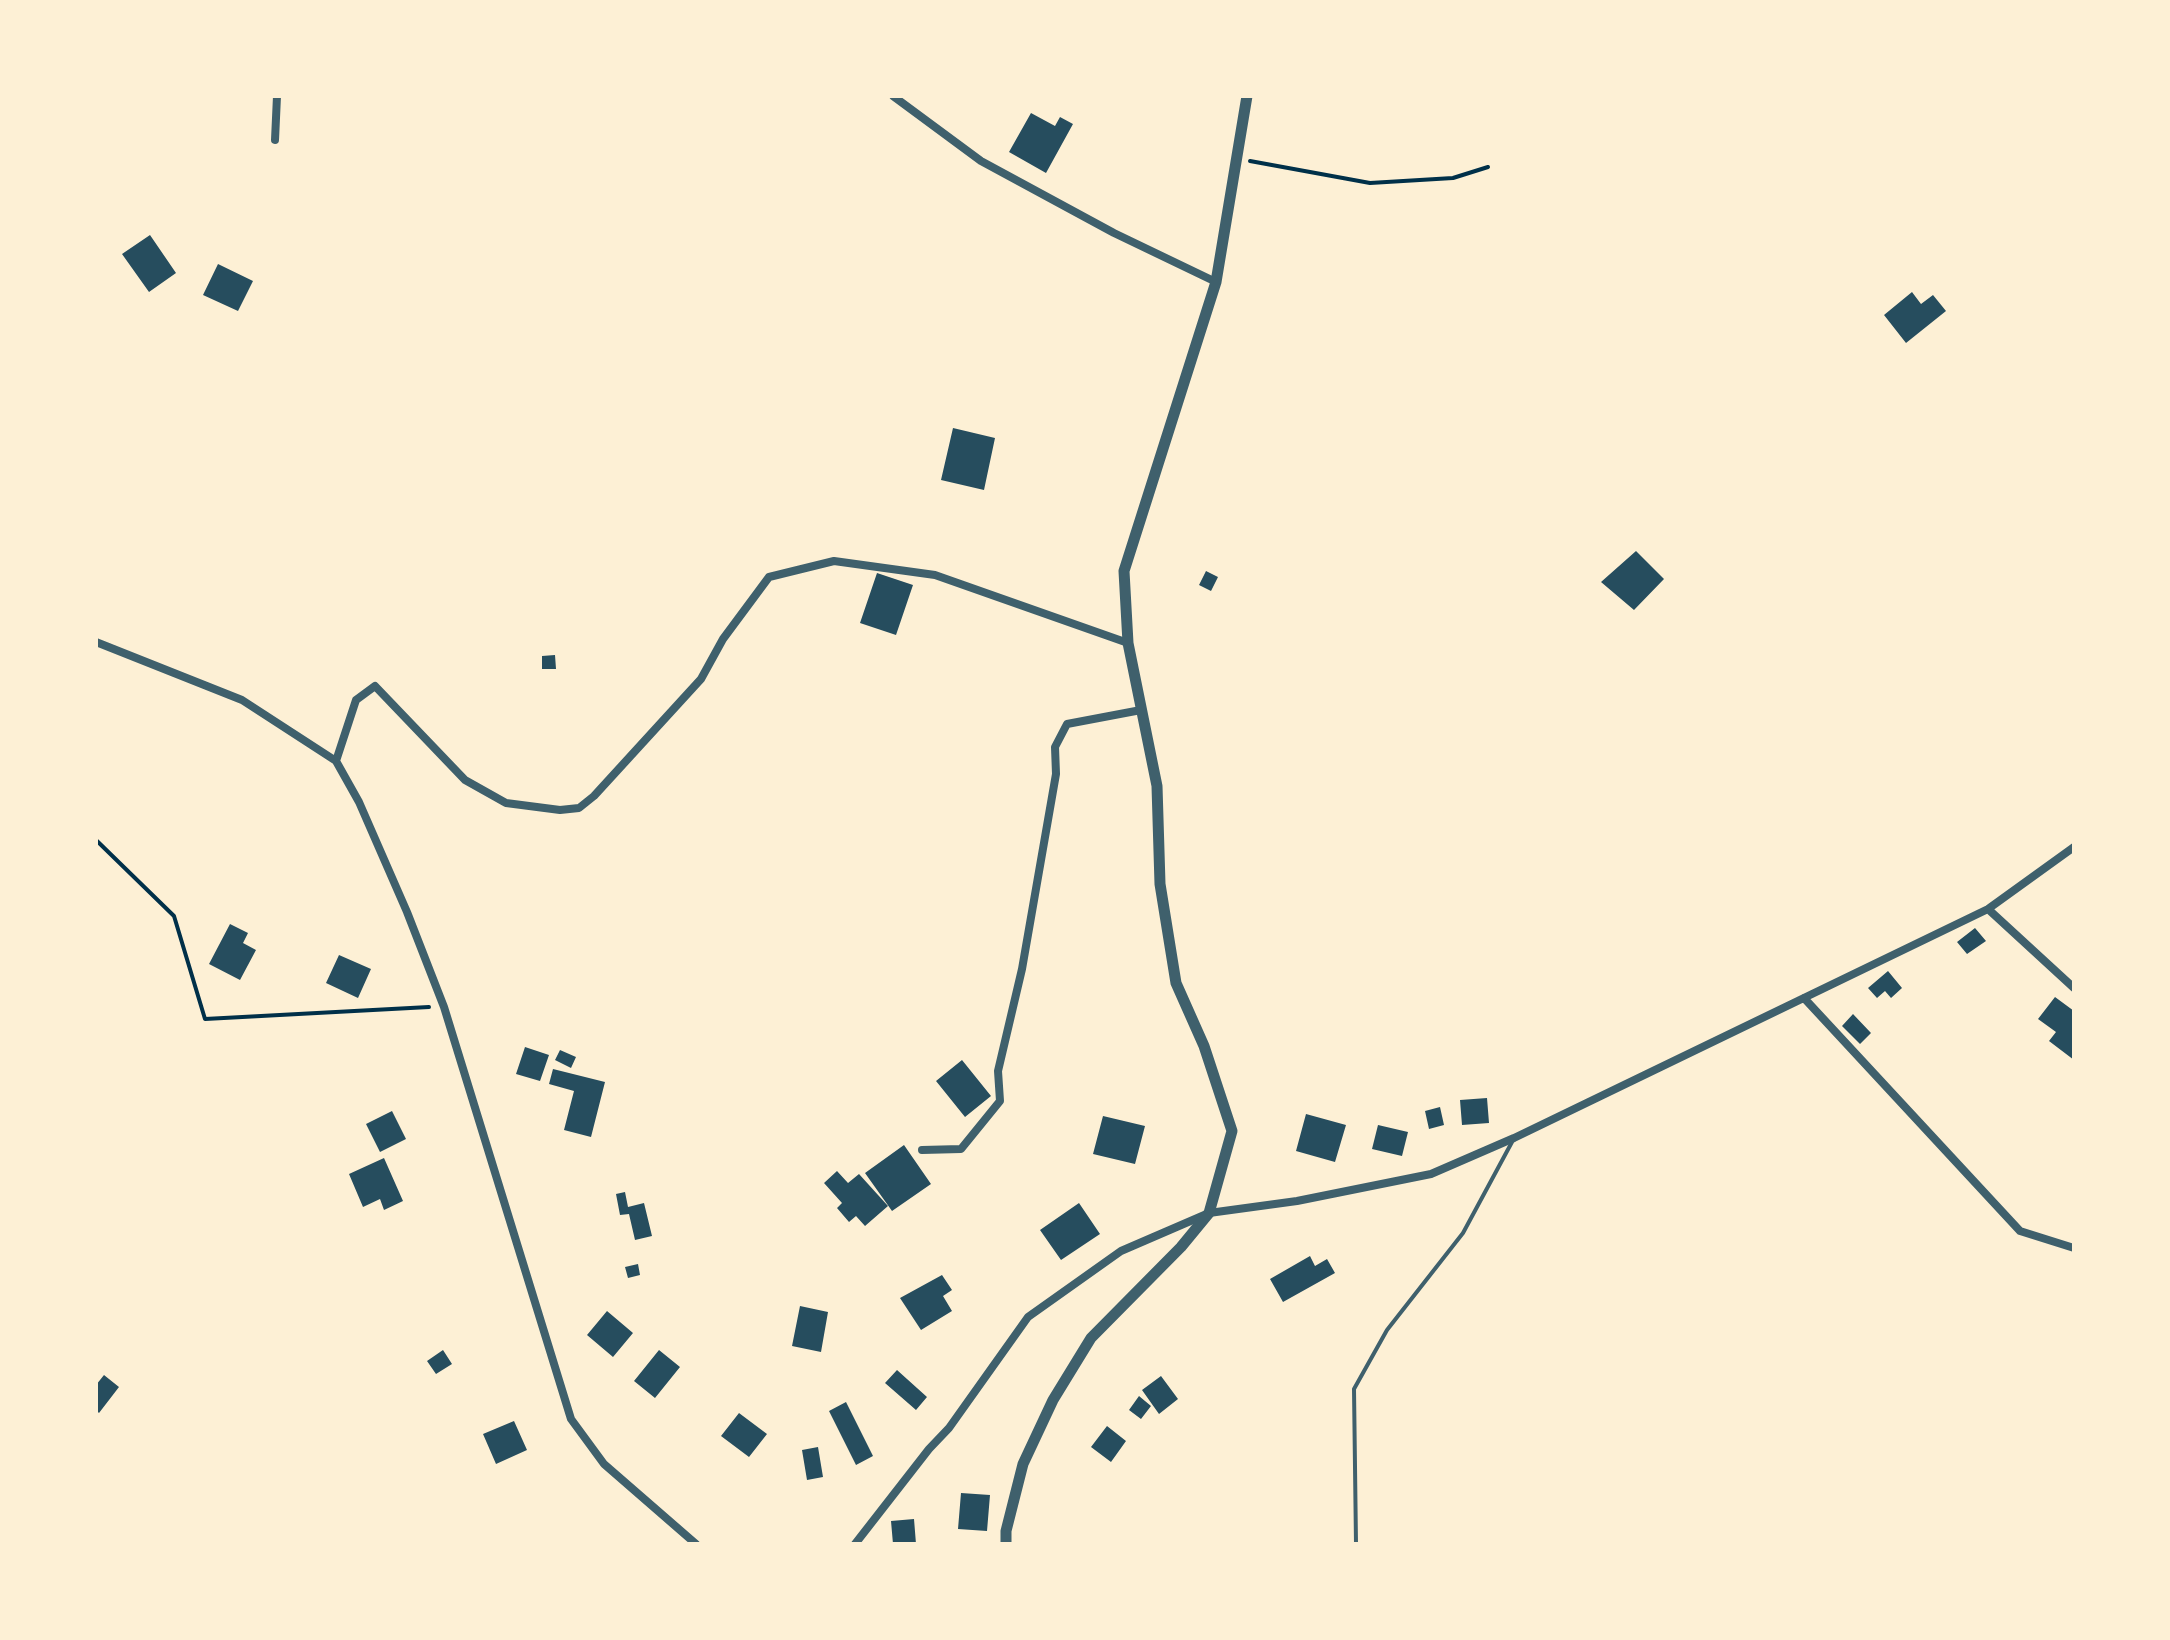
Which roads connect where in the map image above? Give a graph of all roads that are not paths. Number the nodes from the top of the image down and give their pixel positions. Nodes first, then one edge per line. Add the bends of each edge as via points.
1 (277, 96) edge
2 (893, 96) edge
3 (1247, 96) edge
4 (275, 140) dead end
5 (1216, 282) junction
6 (96, 642) edge
7 (1128, 643) junction
8 (1141, 710) junction
9 (336, 761) junction
10 (2074, 847) edge
11 (1988, 909) junction
12 (2074, 988) edge
13 (1804, 998) junction
14 (1514, 1138) junction
15 (922, 1150) dead end
16 (1209, 1213) junction
17 (2074, 1248) edge
18 (696, 1544) edge
19 (855, 1544) edge
20 (1006, 1544) edge
21 (1356, 1544) edge

1 - 4 street
2 - 5 street via 981,161
3 - 5 street
5 - 7 street via 1124,571
6 - 9 street via 242,700
7 - 8 street
7 - 9 street via 935,575 834,561 769,577 701,679 579,808 506,803 465,780 375,686 356,700
8 - 15 street via 1067,724 1055,747 1056,774 1022,969 998,1071 1000,1101 961,1149
8 - 16 street via 1157,786 1160,884 1176,983 1232,1131
9 - 18 street via 359,802 444,1007 571,1419 604,1464
10 - 11 street
11 - 12 street
11 - 13 street
13 - 14 street
13 - 17 street via 2020,1231
14 - 16 street via 1431,1174
14 - 21 lane via 1463,1233 1387,1330 1354,1389
16 - 19 street via 1121,1251 1028,1317 949,1428
16 - 20 street via 1091,1338 1060,1387 1023,1464

